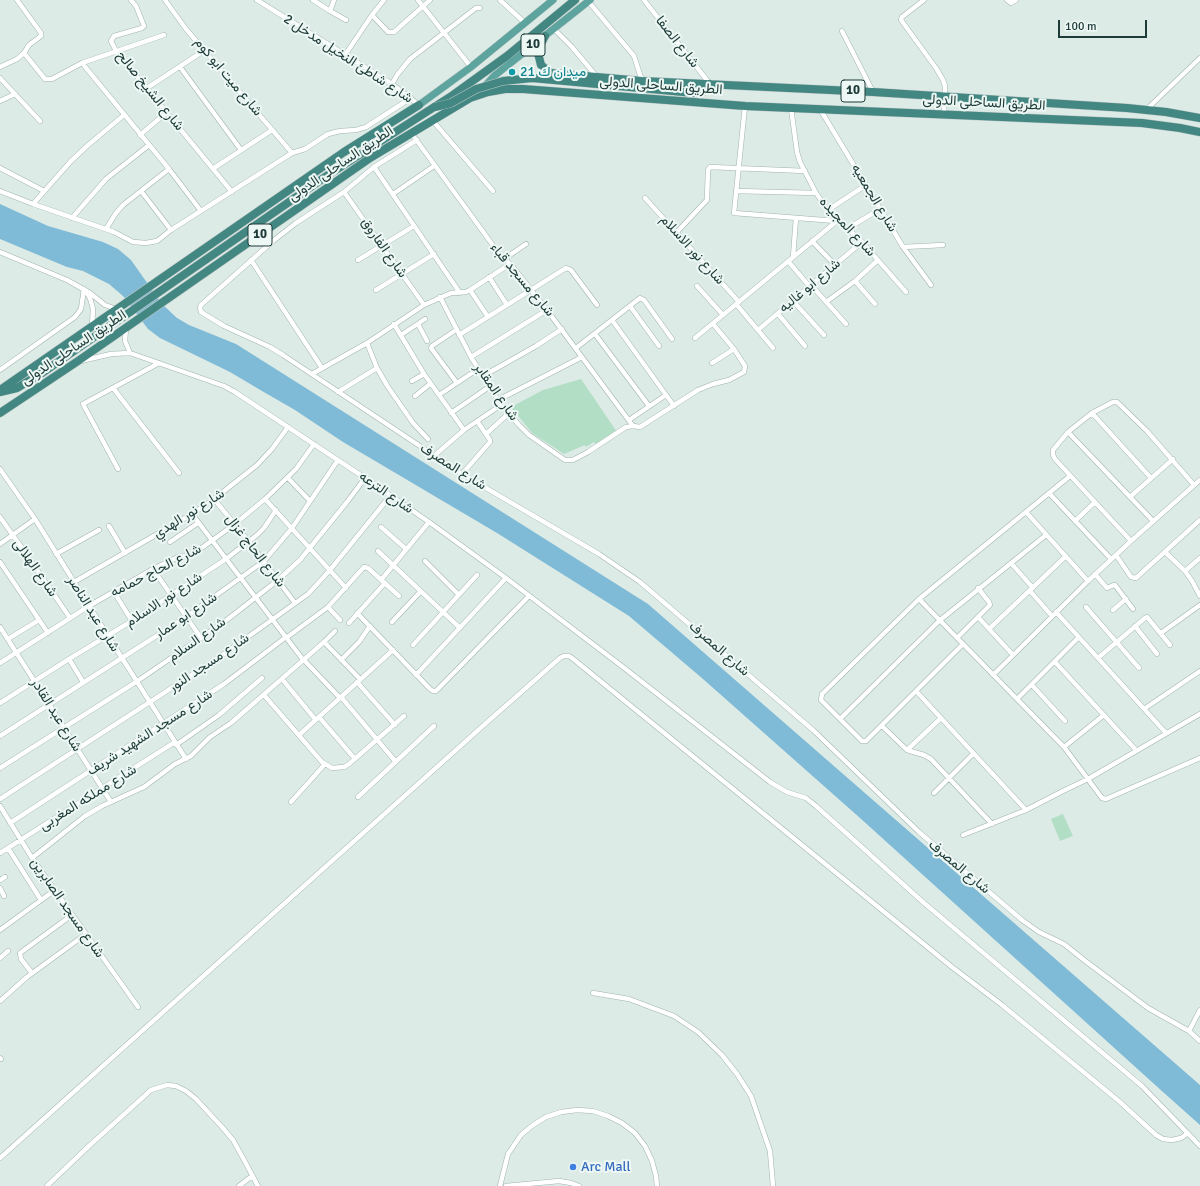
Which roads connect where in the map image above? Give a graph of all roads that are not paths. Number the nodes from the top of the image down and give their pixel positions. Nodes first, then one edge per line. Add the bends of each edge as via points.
1 (17, 0) edge
2 (131, 0) edge
3 (165, 0) edge
4 (257, 0) edge
5 (313, 0) edge
6 (334, 0) edge
7 (384, 0) edge
8 (418, 0) edge
9 (430, 0) edge
10 (500, 0) edge
11 (553, 0) edge
12 (575, 0) edge
13 (644, 0) edge
14 (924, 0) edge
15 (1016, 0) edge
16 (589, 1) edge
17 (1008, 1) edge
18 (423, 6) junction
19 (480, 8) dead end
20 (330, 11) junction
21 (372, 15) junction
22 (346, 20) dead end
23 (525, 23) junction
24 (554, 29) junction
25 (842, 31) dead end
26 (444, 32) junction
27 (164, 35) dead end
28 (545, 36) junction
29 (205, 50) junction
30 (116, 51) junction
31 (24, 53) junction
32 (345, 55) junction
33 (1200, 58) edge
34 (82, 63) junction
35 (0, 67) edge
36 (180, 67) junction
37 (471, 67) junction
38 (597, 77) junction
39 (0, 78) edge
40 (642, 81) junction
41 (392, 84) junction
42 (710, 84) junction
43 (147, 88) junction
44 (873, 92) junction
45 (15, 94) junction
46 (479, 94) junction
47 (945, 97) junction
48 (411, 98) junction
49 (0, 101) edge
50 (419, 105) junction
51 (745, 106) junction
52 (435, 107) junction
53 (791, 108) junction
54 (820, 109) junction
55 (1147, 110) junction
56 (167, 112) junction
57 (944, 114) junction
58 (124, 115) junction
59 (1200, 118) edge
60 (433, 121) junction
61 (40, 122) dead end
62 (272, 130) junction
63 (1200, 132) edge
64 (140, 135) junction
65 (414, 137) junction
66 (149, 145) junction
67 (241, 150) junction
68 (292, 153) junction
69 (434, 166) junction
70 (374, 167) junction
71 (0, 168) edge
72 (214, 168) junction
73 (738, 168) junction
74 (169, 169) junction
75 (805, 171) junction
76 (866, 185) junction
77 (0, 191) edge
78 (44, 191) junction
79 (141, 191) junction
80 (493, 191) dead end
81 (736, 191) junction
82 (232, 192) junction
83 (344, 192) junction
84 (816, 193) junction
85 (393, 194) junction
86 (645, 198) dead end
87 (33, 204) junction
88 (880, 209) junction
89 (828, 210) junction
90 (201, 211) junction
91 (72, 218) junction
92 (796, 218) junction
93 (837, 221) junction
94 (414, 226) junction
95 (106, 229) junction
96 (848, 229) junction
97 (171, 230) junction
98 (676, 233) junction
99 (812, 241) junction
100 (862, 242) junction
101 (526, 244) dead end
102 (382, 245) junction
103 (944, 245) dead end
104 (903, 247) junction
105 (0, 252) edge
106 (434, 254) junction
107 (793, 257) junction
108 (504, 259) junction
109 (252, 260) junction
110 (358, 260) dead end
111 (878, 260) junction
112 (788, 261) junction
113 (510, 264) junction
114 (835, 265) junction
115 (402, 273) junction
116 (489, 277) junction
117 (855, 281) junction
118 (931, 285) dead end
119 (697, 286) dead end
120 (810, 286) junction
121 (84, 289) junction
122 (376, 290) dead end
123 (470, 290) junction
124 (531, 290) junction
125 (906, 292) dead end
126 (460, 293) junction
127 (440, 297) junction
128 (793, 301) junction
129 (826, 302) junction
130 (737, 303) junction
131 (875, 304) dead end
132 (424, 305) junction
133 (507, 305) junction
134 (597, 305) dead end
135 (630, 306) junction
136 (116, 309) junction
137 (547, 310) junction
138 (778, 314) junction
139 (723, 315) junction
140 (488, 317) junction
141 (425, 319) dead end
142 (612, 320) junction
143 (394, 324) junction
144 (418, 324) junction
145 (713, 324) junction
146 (846, 324) dead end
147 (92, 326) junction
148 (126, 328) junction
149 (562, 329) junction
150 (456, 330) junction
151 (758, 330) junction
152 (595, 334) junction
153 (401, 335) junction
154 (459, 335) junction
155 (824, 335) dead end
156 (695, 338) dead end
157 (672, 339) dead end
158 (427, 341) dead end
159 (367, 343) junction
160 (660, 346) dead end
161 (805, 346) dead end
162 (576, 348) junction
163 (773, 348) dead end
164 (734, 349) junction
165 (130, 353) junction
166 (471, 357) junction
167 (582, 357) junction
168 (78, 361) junction
169 (159, 363) junction
170 (712, 363) dead end
171 (322, 368) junction
172 (377, 368) junction
173 (478, 369) junction
174 (0, 370) edge
175 (312, 374) junction
176 (424, 374) junction
177 (483, 376) junction
178 (412, 381) dead end
179 (456, 383) junction
180 (430, 384) junction
181 (489, 387) junction
182 (113, 388) junction
183 (0, 391) edge
184 (338, 392) junction
185 (439, 395) junction
186 (666, 395) junction
187 (414, 396) dead end
188 (498, 400) junction
189 (501, 405) junction
190 (649, 406) junction
191 (674, 406) junction
192 (0, 413) edge
193 (451, 413) junction
194 (1092, 413) junction
195 (508, 414) junction
196 (629, 420) junction
197 (477, 421) junction
198 (633, 426) junction
199 (288, 427) junction
200 (464, 430) junction
201 (1068, 432) junction
202 (486, 434) junction
203 (428, 439) dead end
204 (314, 444) junction
205 (434, 456) junction
206 (1173, 459) junction
207 (338, 460) junction
208 (0, 469) edge
209 (118, 469) dead end
210 (179, 473) dead end
211 (462, 474) junction
212 (1070, 476) junction
213 (288, 478) junction
214 (365, 478) junction
215 (1151, 478) junction
216 (1200, 480) edge
217 (1194, 485) junction
218 (1049, 493) junction
219 (390, 496) junction
220 (1130, 497) junction
221 (214, 499) junction
222 (265, 499) junction
223 (310, 501) junction
224 (1095, 502) junction
225 (276, 510) junction
226 (1026, 512) junction
227 (192, 514) junction
228 (0, 517) edge
229 (35, 519) junction
230 (1200, 520) edge
231 (1076, 521) junction
232 (1153, 521) junction
233 (429, 522) junction
234 (198, 523) junction
235 (235, 524) junction
236 (110, 526) dead end
237 (381, 527) dead end
238 (292, 528) junction
239 (99, 530) dead end
240 (12, 535) junction
241 (1046, 535) junction
242 (212, 540) junction
243 (1131, 541) junction
244 (170, 542) dead end
245 (249, 542) junction
246 (0, 544) edge
247 (310, 548) junction
248 (406, 550) junction
249 (378, 552) dead end
250 (1165, 552) junction
251 (125, 553) junction
252 (56, 554) junction
253 (1116, 555) junction
254 (1066, 556) junction
255 (1200, 558) edge
256 (226, 559) junction
257 (1111, 559) junction
258 (264, 561) junction
259 (425, 561) dead end
260 (0, 562) edge
261 (1011, 563) junction
262 (393, 566) junction
263 (153, 569) junction
264 (330, 570) junction
265 (1185, 571) junction
266 (1095, 574) junction
267 (477, 575) dead end
268 (506, 578) junction
269 (241, 579) junction
270 (278, 580) junction
271 (1088, 581) junction
272 (74, 582) junction
273 (383, 582) junction
274 (346, 588) junction
275 (978, 588) junction
276 (1031, 589) junction
277 (421, 591) junction
278 (114, 592) junction
279 (459, 595) junction
280 (171, 596) junction
281 (399, 596) dead end
282 (529, 596) junction
283 (1200, 596) edge
284 (256, 598) junction
285 (919, 599) junction
286 (1126, 599) junction
287 (295, 603) junction
288 (1200, 605) edge
289 (89, 606) junction
290 (1086, 606) dead end
291 (328, 607) junction
292 (1133, 609) dead end
293 (1113, 610) dead end
294 (443, 612) junction
295 (1056, 612) junction
296 (357, 613) junction
297 (1052, 616) junction
298 (186, 617) junction
299 (978, 617) junction
300 (70, 618) junction
301 (39, 620) junction
302 (272, 620) junction
303 (340, 620) dead end
304 (939, 620) junction
305 (132, 621) junction
306 (392, 622) dead end
307 (349, 623) dead end
308 (370, 626) junction
309 (1135, 626) junction
310 (0, 627) edge
311 (460, 628) junction
312 (989, 629) junction
313 (335, 631) dead end
314 (48, 633) junction
315 (1161, 633) junction
316 (107, 636) junction
317 (1079, 637) junction
318 (201, 638) junction
319 (286, 638) junction
320 (957, 638) junction
321 (8, 639) junction
322 (324, 642) junction
323 (1117, 642) junction
324 (963, 644) junction
325 (413, 645) dead end
326 (1170, 645) dead end
327 (393, 650) junction
328 (16, 653) junction
329 (1157, 654) dead end
330 (1013, 655) junction
331 (121, 658) junction
332 (1098, 658) junction
333 (69, 659) junction
334 (304, 660) junction
335 (341, 660) junction
336 (1055, 662) junction
337 (0, 663) edge
338 (1139, 668) dead end
339 (1200, 671) edge
340 (993, 674) junction
341 (416, 675) junction
342 (262, 678) dead end
343 (282, 679) junction
344 (34, 681) junction
345 (359, 681) junction
346 (83, 682) junction
347 (136, 682) junction
348 (1032, 685) junction
349 (916, 691) junction
350 (264, 695) junction
351 (340, 697) junction
352 (1017, 699) junction
353 (149, 702) junction
354 (0, 703) edge
355 (49, 704) junction
356 (1144, 709) junction
357 (1200, 714) edge
358 (1104, 715) junction
359 (404, 716) dead end
360 (317, 718) junction
361 (940, 718) junction
362 (840, 719) junction
363 (1066, 721) dead end
364 (163, 724) junction
365 (395, 725) junction
366 (434, 726) dead end
367 (882, 726) junction
368 (64, 728) junction
369 (1166, 733) junction
370 (298, 735) junction
371 (0, 736) edge
372 (377, 740) junction
373 (176, 743) junction
374 (1064, 747) junction
375 (77, 749) junction
376 (907, 750) junction
377 (1136, 750) junction
378 (973, 754) junction
379 (1200, 758) edge
380 (186, 759) junction
381 (355, 759) junction
382 (396, 762) junction
383 (325, 764) junction
384 (0, 768) edge
385 (91, 770) junction
386 (949, 778) junction
387 (1088, 779) junction
388 (102, 788) junction
389 (934, 793) dead end
390 (358, 797) dead end
391 (0, 799) edge
392 (111, 802) junction
393 (291, 802) dead end
394 (0, 806) edge
395 (1026, 810) junction
396 (10, 822) junction
397 (992, 824) junction
398 (963, 835) dead end
399 (21, 840) junction
400 (0, 846) edge
401 (4, 850) edge
402 (32, 858) junction
403 (5, 877) dead end
404 (0, 880) edge
405 (0, 888) edge
406 (55, 890) junction
407 (4, 896) dead end
408 (41, 900) junction
409 (72, 915) junction
410 (0, 930) edge
411 (86, 934) junction
412 (8, 951) dead end
413 (0, 958) edge
414 (32, 973) junction
415 (594, 993) dead end
416 (0, 1001) edge
417 (138, 1007) dead end
418 (1200, 1010) edge
419 (1189, 1031) junction
420 (1200, 1041) edge
421 (1188, 1134) junction
422 (1200, 1146) edge
423 (0, 1158) edge
424 (252, 1176) junction
425 (47, 1186) edge
426 (240, 1186) edge
427 (258, 1186) edge
428 (500, 1186) edge
429 (506, 1186) edge
430 (579, 1186) edge
431 (657, 1186) edge
432 (773, 1186) edge

1 - 31 street via 42,33
2 - 30 street, شارع الشيخ صالح via 144,26 112,37 111,41
3 - 29 street, شارع ميت ابو كوم
4 - 32 street, شارع شاطئ النخيل مدخل 2
5 - 20 street
6 - 20 street
7 - 21 street
8 - 18 street
9 - 18 street
10 - 23 street
11 - 23 main road, 10
12 - 52 highway via 489,69
13 - 42 street, شارع الصفا
14 - 47 street via 901,20 940,74 945,86
15 - 17 street via 1011,3
16 - 24 main road, 10
16 - 40 street via 634,56
18 - 21 street via 394,32 388,32
18 - 26 street
19 - 26 street via 476,8
20 - 22 street
21 - 32 street
23 - 37 main road, 10
24 - 28 main road, 10
24 - 38 street
25 - 44 street
26 - 37 street
26 - 41 street via 410,59
27 - 30 street
28 - 38 highway, الطريق الساحلى الدولى / 10 via 538,54 546,70 551,73
28 - 46 main road, 10 via 494,76
29 - 36 street
29 - 62 street, شارع ميت ابو كوم
30 - 34 street
30 - 43 street, شارع الشيخ صالح
31 - 34 street via 47,79 52,79
31 - 35 street
32 - 41 street, شارع شاطئ النخيل مدخل 2
33 - 55 street
34 - 58 street
36 - 43 street
36 - 67 street
37 - 50 main road, 10
38 - 40 highway, الطريق الساحلى الدولى / 10
39 - 45 street
40 - 42 highway, الطريق الساحلى الدولى / 10
41 - 48 street, شارع شاطئ النخيل مدخل 2
42 - 44 highway, الطريق الساحلى الدولى / 10
42 - 52 highway, bridge via 703,92 694,93 532,78 503,81 476,89 451,103
43 - 56 street, شارع الشيخ صالح
44 - 47 highway, الطريق الساحلى الدولى / 10
45 - 49 street
45 - 61 street
46 - 51 highway, الطريق الساحلى الدولى / 10 via 496,90 523,89
46 - 60 highway, الطريق الساحلى الدولى / 10
47 - 55 highway, الطريق الساحلى الدولى / 10
47 - 57 street
48 - 50 street, شارع شاطئ النخيل مدخل 2
48 - 68 street via 366,128 328,134 306,149
50 - 136 highway, الطريق الساحلى الدولى / 10 via 344,152
51 - 53 highway, الطريق الساحلى الدولى / 10
51 - 73 street
52 - 183 highway via 360,154 24,384
53 - 54 highway, الطريق الساحلى الدولى / 10
53 - 75 street, شارع المجيده via 797,152
54 - 57 highway, الطريق الساحلى الدولى / 10
54 - 76 street, شارع الجمعيه
55 - 59 highway, الطريق الساحلى الدولى / 10
56 - 64 street
56 - 72 street, شارع الشيخ صالح
57 - 63 highway, الطريق الساحلى الدولى / 10 via 1142,124
58 - 64 street
58 - 78 street via 71,161
60 - 65 highway, الطريق الساحلى الدولى / 10
60 - 80 street
62 - 67 street
62 - 68 street, شارع ميت ابو كوم
64 - 66 street
65 - 69 street, شارع مسجد قباء
65 - 70 street
65 - 148 highway, الطريق الساحلى الدولى / 10 via 366,161
66 - 74 street
66 - 91 street via 106,179
67 - 72 street
68 - 82 street
69 - 85 street
69 - 108 street, شارع مسجد قباء
70 - 83 street
70 - 85 street
71 - 78 street
72 - 82 street, شارع الشيخ صالح
73 - 75 street
73 - 81 street
73 - 98 street via 708,168 707,200
74 - 79 street
74 - 90 street
75 - 84 street, شارع المجيده
76 - 88 street, شارع الجمعيه
76 - 89 street
77 - 87 street
78 - 87 street
79 - 95 street via 123,205
79 - 97 street
81 - 84 street
81 - 92 street via 734,214
82 - 90 street
83 - 102 street, شارع الفاروق
83 - 109 street via 296,223
84 - 89 street, شارع المجيده
85 - 94 street
86 - 98 street, شارع نور الاسلام
87 - 91 street
88 - 96 street
88 - 104 street, شارع الجمعيه
89 - 93 street, شارع المجيده
90 - 97 street
91 - 95 street
92 - 93 street
92 - 107 street
93 - 96 street, شارع المجيده
93 - 99 street
94 - 102 street
94 - 106 street
95 - 97 street via 133,242 146,243 157,241
96 - 100 street, شارع المجيده
98 - 130 street, شارع نور الاسلام
99 - 107 street
99 - 114 street
100 - 111 street, شارع المجيده
100 - 114 street, شارع ابو غاليه
101 - 108 street
102 - 110 street
102 - 115 street, شارع الفاروق
103 - 104 street
104 - 118 street, شارع الجمعيه
105 - 121 street
106 - 115 street
106 - 126 street
107 - 112 street
108 - 113 street, شارع مسجد قباء
109 - 171 street
109 - 175 street, شارع المصرف via 201,305 200,310 224,326 270,347
111 - 117 street
111 - 125 street, شارع المجيده
112 - 120 street
112 - 130 street
113 - 116 street
113 - 124 street, شارع مسجد قباء
114 - 120 street, شارع ابو غاليه
115 - 122 street
115 - 132 street, شارع الفاروق
116 - 123 street
116 - 133 street
117 - 129 street
117 - 131 street
119 - 139 street
120 - 128 street, شارع ابو غاليه
120 - 129 street
121 - 136 street via 105,305
121 - 147 street via 92,303
121 - 174 street via 82,304 75,317
123 - 126 street
123 - 140 street
124 - 133 street
124 - 134 street via 568,268
124 - 137 street, شارع مسجد قباء
126 - 127 street
127 - 132 street
127 - 150 street, شارع المقابر
128 - 138 street, شارع ابو غاليه
128 - 155 street
129 - 146 street
130 - 139 street
130 - 151 street, شارع نور الاسلام
132 - 143 street
133 - 140 street
135 - 142 street
135 - 157 street via 638,299 642,299
135 - 160 street
136 - 147 highway, الطريق الساحلى الدولى / 10
137 - 149 street, شارع مسجد قباء
137 - 166 street
138 - 151 street, شارع ابو غاليه
138 - 161 street
139 - 145 street
140 - 154 street
141 - 144 street
142 - 152 street
142 - 186 street
143 - 153 street
143 - 159 street
144 - 153 street
144 - 158 street
145 - 156 street
145 - 164 street
147 - 183 highway, الطريق الساحلى الدولى / 10
148 - 165 street via 125,341
148 - 168 highway, الطريق الساحلى الدولى / 10
149 - 162 street, شارع مسجد قباء
149 - 177 street
150 - 154 street, شارع المقابر
150 - 179 street via 431,348
151 - 163 street, شارع نور الاسلام
152 - 162 street
152 - 190 street
153 - 176 street
154 - 166 street, شارع المقابر
159 - 171 street
159 - 172 street
162 - 167 street, شارع مسجد قباء
164 - 170 street
164 - 191 street, شارع المقابر via 745,366 744,372 729,380 705,386
165 - 168 street, شارع الترعه
165 - 169 street, شارع الترعه
166 - 173 street, شارع المقابر
167 - 188 street
167 - 196 street, شارع مسجد قباء
168 - 192 highway, الطريق الساحلى الدولى / 10
169 - 182 street
169 - 199 street, شارع الترعه via 224,386
171 - 175 street
172 - 184 street
172 - 203 street via 400,406
173 - 177 street, شارع المقابر
173 - 179 street
175 - 184 street, شارع المصرف
176 - 178 street
176 - 180 street
177 - 181 street, شارع المقابر
179 - 185 street
180 - 185 street
180 - 187 street
181 - 188 street, شارع المقابر
181 - 193 street
182 - 209 street via 83,405
182 - 210 street
184 - 205 street, شارع المصرف
185 - 193 street
186 - 190 street
186 - 191 street
188 - 189 street, شارع المقابر
189 - 195 street, شارع المقابر
189 - 197 street
190 - 196 street
191 - 198 street, شارع المقابر via 640,427
193 - 200 street
194 - 201 street
194 - 206 street via 1117,402
194 - 215 street
195 - 198 street, شارع المقابر via 529,435 565,460 573,460 626,427
195 - 202 street
196 - 198 street, شارع مسجد قباء
197 - 200 street
197 - 202 street
199 - 204 street, شارع الترعه
199 - 221 street, شارع نور الهدي via 257,465
200 - 205 street
201 - 212 street via 1055,446 1053,455
201 - 220 street
202 - 211 street via 490,442
204 - 207 street, شارع الترعه
204 - 213 street, شارع الحاج حمامه
205 - 211 street, شارع المصرف
206 - 215 street
206 - 217 street
207 - 214 street, شارع الترعه
207 - 223 street, شارع ابو عمار
208 - 229 street, شارع عبد الناصر
211 - 419 street, شارع المصرف via 599,554 640,582 813,730 919,832 1022,920 1070,949 1148,1008
212 - 218 street
212 - 224 street
213 - 222 street, شارع الحاج حمامه
213 - 223 street
214 - 219 street, شارع الترعه
214 - 247 street, شارع السلام
215 - 220 street
216 - 217 street
217 - 232 street
218 - 226 street
218 - 231 street
219 - 233 street, شارع الترعه
219 - 264 street, شارع مسجد النور
220 - 232 street
221 - 227 street, شارع نور الهدي
221 - 235 street, شارع الحاج غزال
222 - 225 street
222 - 235 street, شارع الحاج حمامه
223 - 238 street, شارع ابو عمار
224 - 231 street
224 - 243 street
225 - 238 street
225 - 245 street, شارع نور الاسلام via 264,528
226 - 241 street
226 - 285 street
227 - 234 street
227 - 251 street, شارع نور الهدي
228 - 240 street, شارع الهلالى
229 - 240 street
229 - 252 street, شارع عبد الناصر
230 - 250 street
231 - 257 street
232 - 243 street
233 - 248 street
233 - 268 street, شارع الترعه
234 - 242 street
234 - 244 street
235 - 242 street, شارع الحاج حمامه
235 - 245 street, شارع الحاج غزال
236 - 251 street
237 - 248 street
238 - 247 street
238 - 258 street, شارع ابو عمار
239 - 252 street
240 - 246 street
240 - 300 street, شارع الهلالى
241 - 254 street
241 - 261 street
242 - 256 street
242 - 263 street, شارع الحاج حمامه via 193,554 178,557
243 - 253 street
245 - 256 street, شارع نور الاسلام
245 - 258 street, شارع الحاج غزال
247 - 264 street
247 - 270 street, شارع السلام
248 - 262 street
249 - 262 street
250 - 253 street via 1136,578
250 - 265 street
251 - 272 street, شارع نور الهدي
252 - 272 street, شارع عبد الناصر
253 - 257 street
254 - 271 street
254 - 276 street
255 - 265 street
256 - 269 street
256 - 280 street, شارع نور الاسلام
257 - 266 street
258 - 269 street, شارع ابو عمار
258 - 270 street, شارع الحاج غزال
259 - 279 street
260 - 301 street
261 - 275 street
261 - 276 street
262 - 273 street
262 - 277 street
263 - 278 street, شارع الحاج حمامه
263 - 280 street
264 - 274 street
264 - 287 street, شارع مسجد النور via 316,586
265 - 283 street
266 - 271 street
266 - 286 street via 1107,588 1114,585
267 - 279 street
268 - 282 street, شارع الترعه
268 - 311 street
269 - 284 street
269 - 298 street, شارع ابو عمار
270 - 284 street, شارع السلام
270 - 287 street, شارع الحاج غزال
271 - 295 street
272 - 289 street, شارع عبد الناصر
273 - 274 street, شارع مسجد الشهيد شريف via 365,567
273 - 281 street
273 - 296 street
274 - 291 street, شارع مسجد الشهيد شريف
275 - 299 street via 990,605
275 - 304 street
276 - 297 street
276 - 312 street
277 - 294 street
277 - 306 street
278 - 289 street, شارع الحاج حمامه
278 - 305 street
279 - 294 street
280 - 298 street
280 - 305 street, شارع نور الاسلام
282 - 341 street via 438,690 432,691
282 - 421 street, شارع الترعه via 770,782 787,792 806,798 816,806 924,903 1142,1086
284 - 302 street
284 - 318 street, شارع السلام
285 - 304 street
285 - 362 street via 821,696 823,702
286 - 292 street
286 - 293 street
287 - 302 street, شارع مسجد النور
288 - 315 street
289 - 300 street, شارع الحاج حمامه
289 - 316 street, شارع عبد الناصر
290 - 323 street
291 - 303 street
291 - 319 street, شارع مسجد الشهيد شريف
294 - 311 street
294 - 325 street
295 - 297 street
295 - 317 street
296 - 307 street
296 - 308 street
297 - 330 street
298 - 318 street
298 - 331 street, شارع ابو عمار
299 - 312 street
299 - 320 street
300 - 314 street, شارع الحاج حمامه
301 - 314 street
301 - 321 street
302 - 319 street
302 - 353 street, شارع مسجد النور
304 - 320 street
304 - 362 street
305 - 316 street, شارع نور الاسلام
308 - 327 street
308 - 335 street via 359,642
309 - 315 street via 1148,617
309 - 323 street
309 - 329 street
310 - 321 street, شارع عبد القادر
311 - 341 street
312 - 330 street
313 - 322 street
314 - 328 street, شارع الحاج حمامه
315 - 326 street
316 - 331 street, شارع عبد الناصر
316 - 333 street, شارع نور الاسلام
317 - 332 street
317 - 336 street
318 - 347 street, شارع السلام
319 - 334 street
319 - 364 street, شارع مسجد الشهيد شريف via 240,673
320 - 324 street
321 - 328 street, شارع عبد القادر
322 - 334 street
322 - 335 street
323 - 332 street
323 - 338 street
324 - 340 street
324 - 349 street
327 - 341 street
327 - 345 street
328 - 337 street, شارع الحاج حمامه
328 - 344 street, شارع عبد القادر
330 - 340 street
331 - 346 street, شارع ابو عمار
331 - 347 street, شارع عبد الناصر
332 - 356 street
333 - 344 street, شارع نور الاسلام
333 - 346 street
334 - 343 street
334 - 351 street
335 - 345 street
336 - 348 street
336 - 358 street
339 - 356 street
340 - 352 street
342 - 373 street, شارع مملكه المغربى via 219,715
343 - 350 street
343 - 360 street
344 - 354 street, شارع نور الاسلام
344 - 355 street, شارع عبد القادر
345 - 351 street
345 - 365 street
346 - 355 street, شارع ابو عمار
347 - 353 street, شارع عبد الناصر
347 - 368 street, شارع السلام
348 - 352 street
348 - 363 street
349 - 361 street
349 - 367 street
350 - 370 street
350 - 380 street
351 - 360 street
351 - 372 street
352 - 374 street
353 - 364 street, شارع عبد الناصر
353 - 375 street, شارع مسجد النور
355 - 368 street, شارع عبد القادر
355 - 371 street, شارع ابو عمار
356 - 369 street
357 - 369 street
358 - 374 street
358 - 377 street
359 - 365 street
360 - 370 street
360 - 381 street
361 - 376 street
361 - 378 street
362 - 367 street via 863,741
364 - 373 street, شارع عبد الناصر
364 - 385 street, شارع مسجد الشهيد شريف
365 - 372 street
366 - 382 street
367 - 376 street
368 - 375 street, شارع عبد القادر
368 - 384 street, شارع السلام
369 - 377 street
370 - 383 street
372 - 381 street
372 - 382 street
373 - 380 street, شارع عبد الناصر
373 - 388 street, شارع مملكه المغربى
374 - 387 street
375 - 385 street, شارع عبد القادر
375 - 391 street, شارع مسجد النور
376 - 386 street via 927,757
377 - 387 street
378 - 386 street
378 - 395 street
379 - 387 street via 1106,799 1101,797
380 - 392 street via 144,787
381 - 383 street via 338,768
382 - 390 street
383 - 393 street
385 - 388 street, شارع عبد القادر
385 - 396 street, شارع مسجد الشهيد شريف
386 - 389 street
386 - 397 street
387 - 395 street
388 - 392 street, شارع عبد القادر
388 - 399 street, شارع مملكه المغربى
392 - 402 street via 85,816
394 - 396 street, شارع مسجد الصابرين
395 - 397 street
396 - 399 street, شارع مسجد الصابرين
397 - 398 street
399 - 401 street, شارع مملكه المغربى
399 - 402 street, شارع مسجد الصابرين
400 - 401 street
401 - 408 street
402 - 406 street, شارع مسجد الصابرين
403 - 404 street
405 - 407 street
406 - 408 street
406 - 409 street, شارع مسجد الصابرين
408 - 410 street
409 - 411 street, شارع مسجد الصابرين
409 - 414 street via 20,953 21,959
411 - 414 street
411 - 417 street, شارع مسجد الصابرين
412 - 413 street
414 - 416 street
415 - 432 street via 628,1000 674,1016 698,1032 722,1055 751,1096 770,1151
418 - 419 street
419 - 420 street, شارع المصرف
421 - 422 street, شارع الترعه
421 - 423 street via 1172,1140 1156,1135 1002,1005 572,658 564,656
424 - 425 street via 244,1158 212,1116 186,1091 167,1085 152,1090
424 - 426 street
424 - 427 street
428 - 431 street via 508,1154 521,1135 546,1117 577,1110 593,1111 608,1116 632,1131 649,1153
429 - 430 street via 559,1181

